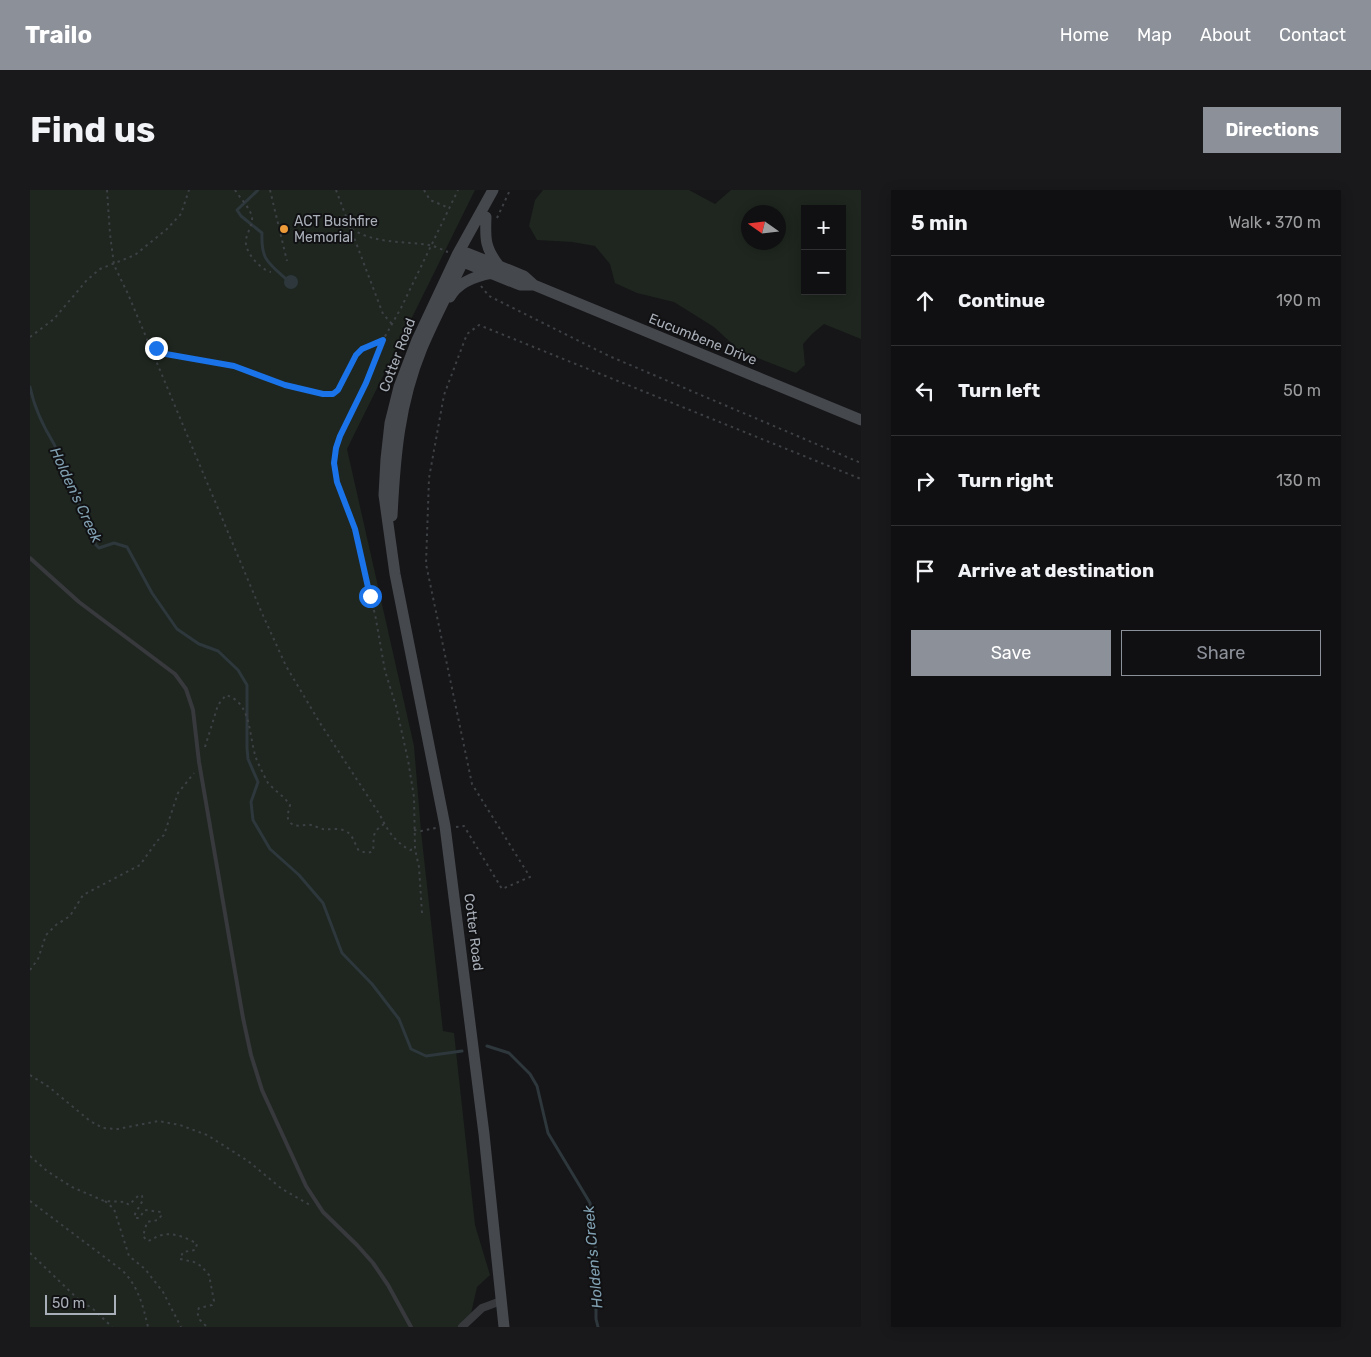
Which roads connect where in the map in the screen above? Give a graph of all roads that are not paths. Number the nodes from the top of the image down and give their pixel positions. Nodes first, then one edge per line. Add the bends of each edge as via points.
1 (493, 190) edge
2 (501, 190) edge
3 (486, 217) junction
4 (463, 256) junction
5 (496, 270) junction
6 (422, 347) junction
7 (861, 420) edge
8 (391, 545) junction
9 (30, 558) edge
10 (501, 1301) junction
11 (411, 1327) edge
12 (462, 1327) edge
13 (504, 1327) edge

1 - 4 main road, Cotter Road
2 - 3 main road, Cotter Road
3 - 4 main road, Cotter Road
3 - 5 main road via 486,244
4 - 5 main road, Eucumbene Drive
4 - 6 main road, Cotter Road
4 - 8 main road, Cotter Road via 417,340 399,387 390,423 384,495
5 - 6 main road via 473,277 452,293
5 - 7 main road, Eucumbene Drive via 524,276 534,286
6 - 8 main road, Cotter Road via 400,426
8 - 10 main road, Cotter Road via 444,826 483,1125
9 - 11 lane via 79,602 174,674 190,696 243,1018 262,1090 306,1186 323,1212 372,1263
10 - 12 street via 482,1308
10 - 13 main road, Cotter Road

